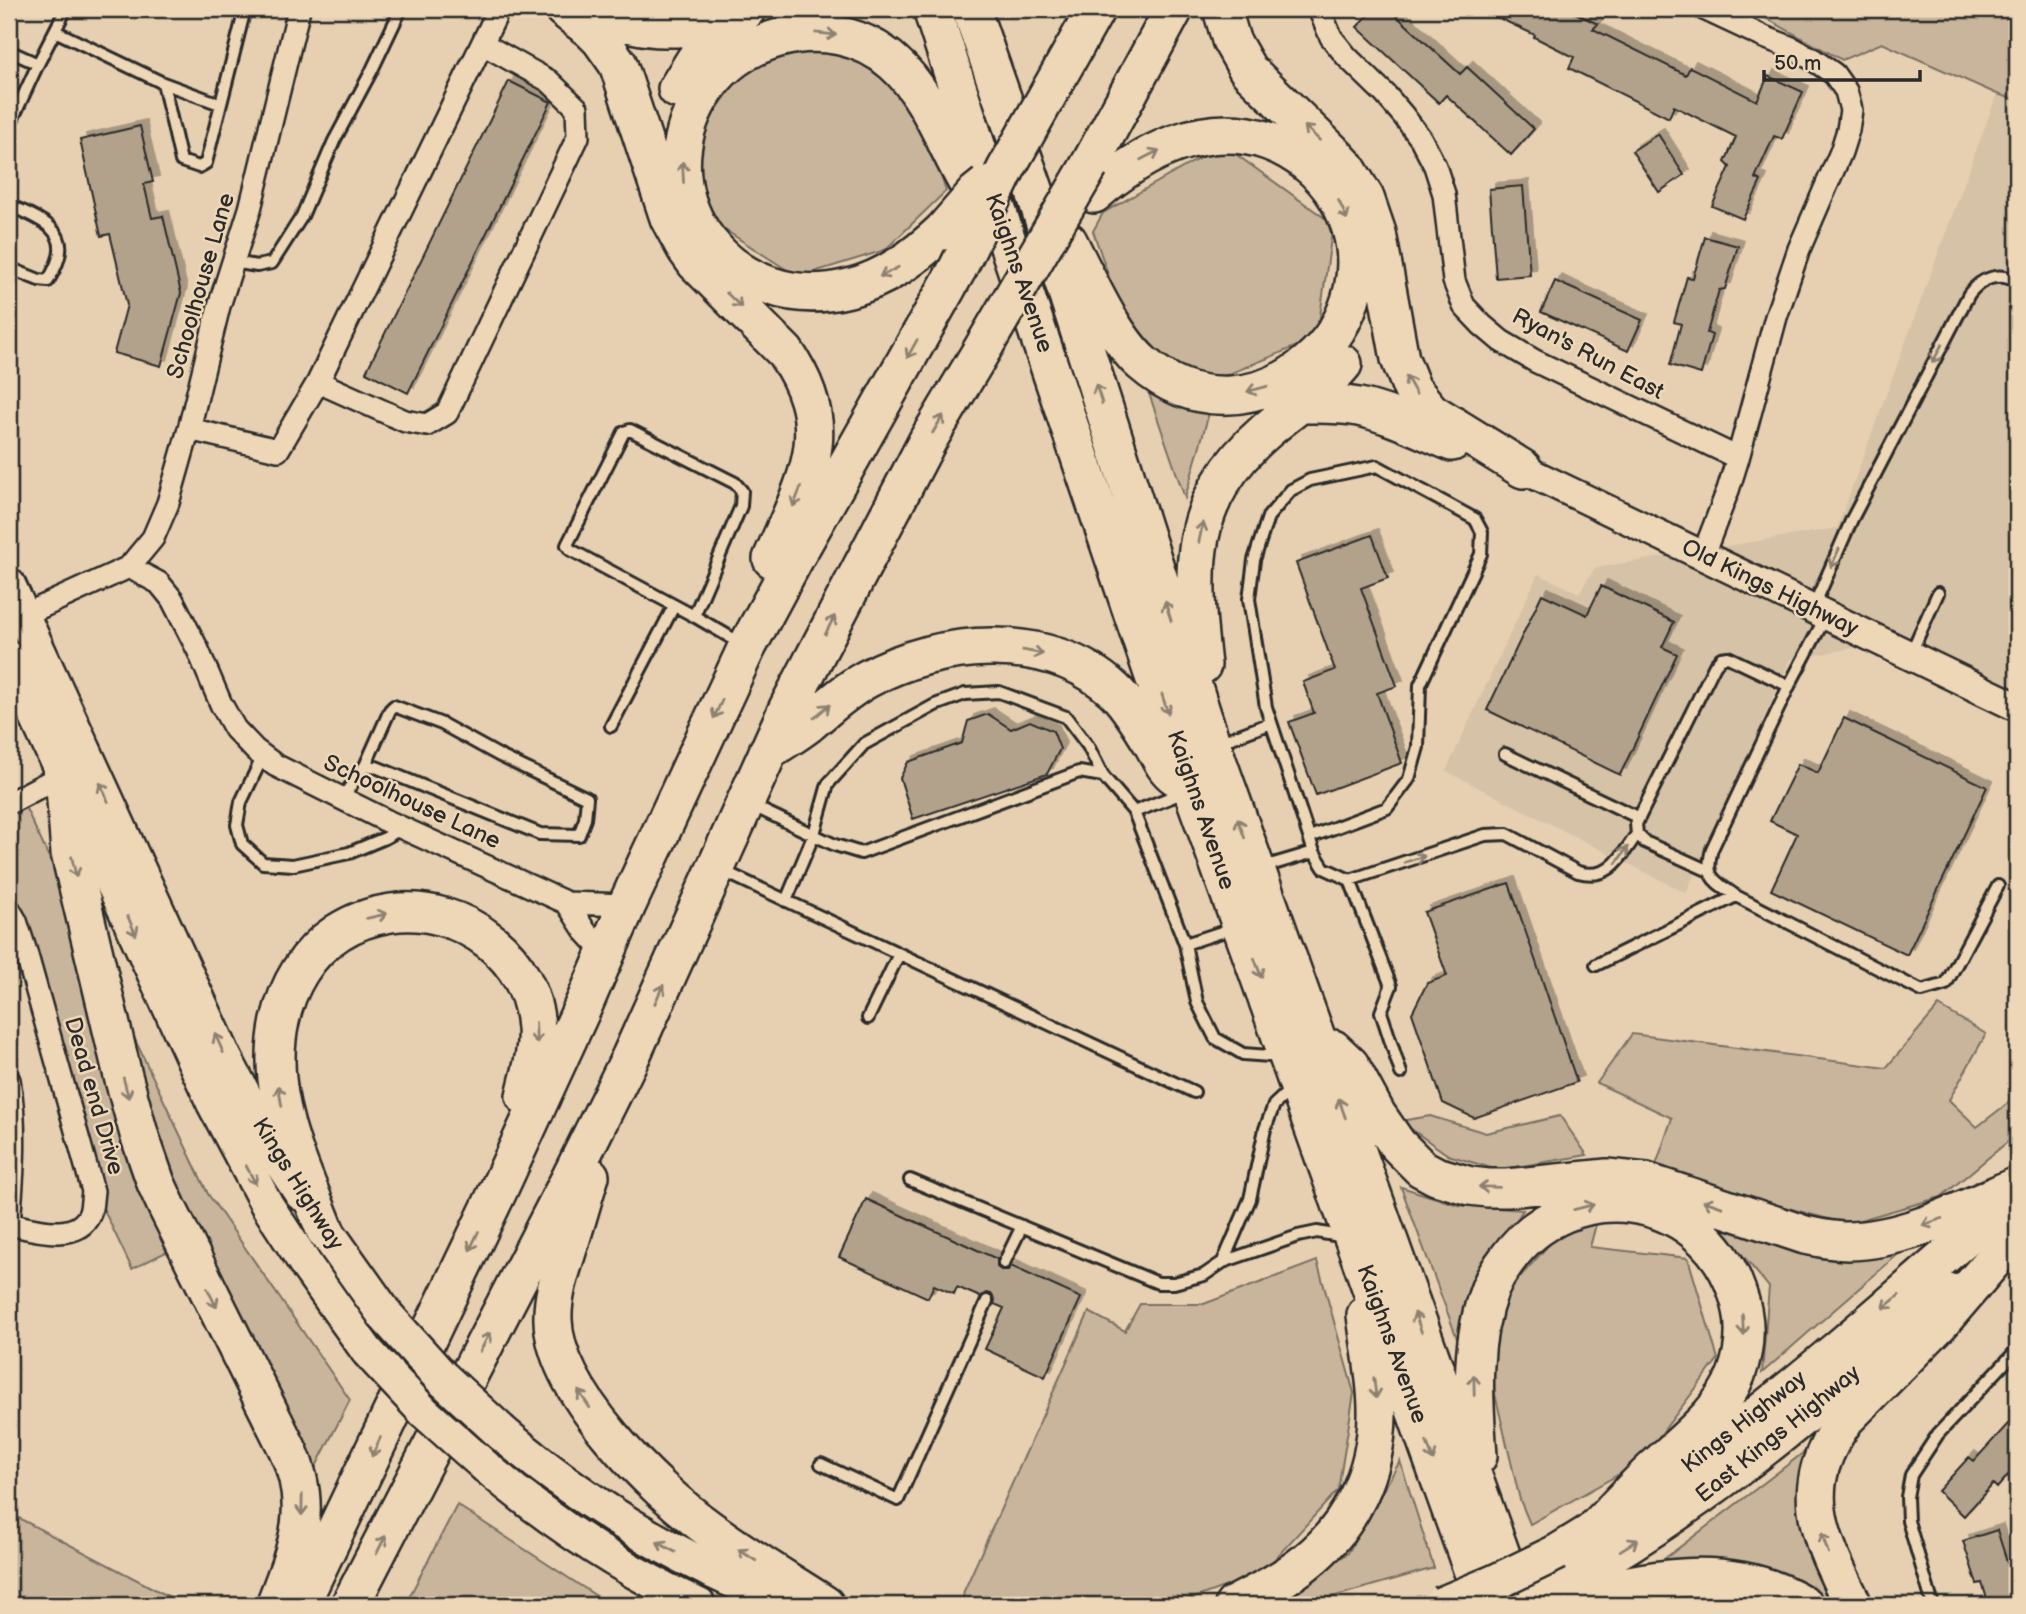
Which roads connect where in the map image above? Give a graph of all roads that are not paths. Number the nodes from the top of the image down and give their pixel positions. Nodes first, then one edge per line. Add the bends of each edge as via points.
1 (66, 9) edge
2 (245, 9) edge
3 (299, 9) edge
4 (401, 9) edge
5 (499, 9) edge
6 (564, 9) edge
7 (579, 9) edge
8 (932, 9) edge
9 (971, 9) edge
10 (1096, 9) edge
11 (1174, 9) edge
12 (1222, 9) edge
13 (1320, 9) edge
14 (1704, 9) edge
15 (743, 12) edge
16 (55, 31) junction
17 (483, 44) junction
18 (9, 51) edge
19 (38, 64) junction
20 (163, 83) junction
21 (220, 104) junction
22 (9, 127) edge
23 (1006, 169) junction
24 (1091, 180) junction
25 (657, 184) junction
26 (1035, 192) junction
27 (9, 205) edge
28 (1025, 247) junction
29 (1381, 252) junction
30 (233, 262) junction
31 (9, 268) edge
32 (2017, 282) edge
33 (318, 382) junction
34 (1298, 404) junction
35 (188, 429) junction
36 (1738, 458) junction
37 (1523, 469) junction
38 (1703, 555) junction
39 (129, 567) junction
40 (9, 585) edge
41 (1938, 593) dead end
42 (674, 606) junction
43 (1819, 612) junction
44 (24, 615) junction
45 (694, 616) junction
46 (747, 647) junction
47 (1910, 655) junction
48 (9, 658) edge
49 (1789, 686) junction
50 (2017, 707) edge
51 (1271, 723) junction
52 (611, 726) dead end
53 (1212, 746) junction
54 (767, 752) junction
55 (1505, 754) dead end
56 (263, 756) junction
57 (365, 766) junction
58 (64, 774) junction
59 (1103, 776) junction
60 (1192, 789) junction
61 (342, 798) junction
62 (745, 802) junction
63 (9, 803) edge
64 (1135, 811) junction
65 (1639, 818) junction
66 (403, 828) junction
67 (814, 834) junction
68 (1637, 834) junction
69 (1310, 837) junction
70 (1314, 852) junction
71 (716, 867) junction
72 (1256, 870) junction
73 (1709, 871) junction
74 (1350, 880) junction
75 (1998, 886) dead end
76 (1737, 897) junction
77 (786, 901) junction
78 (566, 903) junction
79 (626, 905) junction
80 (9, 909) edge
81 (1242, 925) junction
82 (1185, 944) junction
83 (605, 953) junction
84 (899, 954) junction
85 (1596, 965) dead end
86 (868, 1018) dead end
87 (1315, 1031) junction
88 (631, 1056) junction
89 (1294, 1070) junction
90 (1401, 1073) dead end
91 (9, 1080) edge
92 (1194, 1092) dead end
93 (910, 1180) dead end
94 (2017, 1186) edge
95 (498, 1191) junction
96 (2017, 1194) edge
97 (9, 1224) edge
98 (1022, 1226) junction
99 (325, 1230) junction
100 (2014, 1237) edge
101 (1356, 1243) junction
102 (1223, 1262) junction
103 (1004, 1263) dead end
104 (988, 1301) dead end
105 (2017, 1350) edge
106 (821, 1464) dead end
107 (1482, 1502) junction
108 (1594, 1530) junction
109 (1562, 1584) edge
110 (275, 1605) edge
111 (300, 1605) edge
112 (350, 1605) edge
113 (699, 1605) edge
114 (795, 1605) edge
115 (825, 1605) edge
116 (1234, 1605) edge
117 (1441, 1605) edge
118 (1485, 1605) edge
119 (1519, 1605) edge
120 (1804, 1605) edge
121 (1853, 1605) edge
122 (1933, 1605) edge

1 - 16 lane
2 - 21 lane
3 - 30 street, Schoolhouse Lane
4 - 30 lane via 302,216 272,263
5 - 17 street
6 - 25 highway via 601,40 618,64
7 - 15 highway via 662,28 699,26
8 - 28 highway, Kaighns Avenue
9 - 26 highway, Kaighns Avenue
10 - 23 highway, bridge
11 - 24 highway
29 -> 12 highway via 1372,215 1356,183 1332,152 1248,70 1231,40
13 - 36 street, Ryan's Run East via 1331,37 1404,115 1435,166 1444,194 1454,281 1464,306 1482,326 1535,361
14 - 36 street via 1814,60 1834,74 1846,91 1851,110 1840,152 1788,278
15 - 25 highway via 695,60 673,96 662,135
16 - 19 lane
16 - 20 lane
17 - 33 street
17 - 33 street via 549,81 577,108 578,137 447,413 427,425 404,421
18 - 19 lane
19 - 22 lane
20 - 21 lane
20 - 21 lane via 181,161 199,167 206,163
23 -> 28 highway, bridge via 976,193 943,231 901,266 848,289 795,292 759,283 716,251 694,219 684,187 682,152 690,116 706,87 738,56 761,43 794,34 824,33 854,40 881,53 906,76 965,181
23 -> 46 highway, bridge via 958,268
24 -> 26 highway via 1112,178 1185,140 1220,134 1258,138 1292,152 1331,188 1353,237 1355,275 1339,327 1306,366 1267,387 1224,394 1173,383 1128,348 1069,242
24 - 28 highway, bridge
25 -> 46 highway via 668,218 686,249 785,352 803,382 813,414 811,462 757,594
53 -> 26 highway, Kaighns Avenue
27 - 31 lane via 51,226 60,258 48,281
54 -> 28 highway, bridge via 928,440 986,342
28 -> 60 highway, Kaighns Avenue
29 - 34 highway via 1375,296 1363,334 1338,370
37 -> 29 highway via 1431,412 1412,389 1400,359
30 - 35 street, Schoolhouse Lane
32 -> 43 lane via 1998,276 1983,281 1969,294 1852,519
33 - 35 street via 278,450
34 - 37 highway via 1374,411
53 -> 34 highway via 1195,599 1207,509 1239,457
35 - 39 street, Schoolhouse Lane via 168,503 153,538
36 - 38 street
37 - 38 street, Old Kings Highway
38 - 43 street, Old Kings Highway
39 - 44 street, Schoolhouse Lane
39 - 56 street, Schoolhouse Lane via 159,583 172,598 235,729
40 - 44 main road, Kings Highway
41 - 47 lane
42 - 45 lane
42 - 45 lane via 567,545 624,432 630,430 735,483 742,491 741,506
42 - 52 lane
43 - 47 street, Old Kings Highway
43 - 49 lane
99 -> 44 main road, Kings Highway via 278,1159 225,1057
45 - 46 lane
46 -> 79 highway
47 - 50 street, Old Kings Highway
48 - 58 main road, Kings Highway
49 - 65 lane via 1728,657 1721,658
49 - 73 lane via 1712,849
51 - 53 lane
51 - 69 lane
51 - 69 lane via 1249,599 1254,560 1268,517 1292,490 1310,481 1377,466 1475,520 1482,532 1481,554 1420,685 1418,747 1409,779 1387,808
72 -> 53 highway, Kaighns Avenue
54 -> 60 highway via 846,692 883,671 945,651 1015,649 1062,659 1101,679 1134,715 1166,770
54 - 62 highway
55 - 65 lane
56 - 61 street, Schoolhouse Lane
56 - 66 lane via 241,802 237,825 242,844 263,863 293,865 349,853
57 - 57 lane via 540,834 579,835 585,819 587,798 442,724 394,706
57 - 61 lane
58 - 63 street
58 -> 110 highway via 70,853 139,1134 167,1207 298,1476 302,1492 298,1540
58 -> 113 main road, Kings Highway, bridge via 230,1136 301,1258 368,1351 424,1412 532,1505 594,1548
59 - 64 lane
59 - 67 lane via 1079,772 861,853
59 - 67 lane via 1066,717 999,692 965,694 864,744 828,784
60 - 64 lane
60 - 81 highway, Kaighns Avenue
61 - 66 street, Schoolhouse Lane
62 - 67 lane
62 - 71 highway
64 - 82 lane
65 - 68 lane
66 - 78 street, Schoolhouse Lane
67 - 77 lane
68 - 73 lane
74 -> 68 lane via 1485,835 1507,834 1578,872 1602,872 1614,867
69 - 70 lane
70 - 72 lane
70 - 74 lane via 1324,868
71 - 77 lane
88 -> 71 highway
72 - 87 highway, Kaighns Avenue
73 - 76 lane via 1712,879
74 - 90 lane via 1391,986 1381,1012
75 - 76 lane via 1946,984 1922,990
76 - 85 lane
77 - 84 lane
78 - 79 street, Schoolhouse Lane
78 - 83 street
79 - 83 highway
80 - 97 street, Dead end Drive via 26,952 93,1191 89,1215 75,1230 54,1233
81 - 82 lane
81 -> 89 highway, Kaighns Avenue
82 - 89 lane via 1197,1002 1214,1038 1243,1054
83 - 95 highway
84 - 86 lane
84 - 92 lane
94 -> 87 highway via 1917,1227 1849,1241 1805,1235 1636,1181 1607,1178 1507,1188 1470,1186 1437,1176 1409,1156 1386,1129 1350,1065
107 -> 87 highway, Kaighns Avenue
112 -> 88 highway
115 -> 88 highway via 707,1528 659,1486 590,1409 559,1354 553,1320 558,1280
89 - 101 highway, Kaighns Avenue
89 - 102 lane via 1265,1129 1250,1199
91 - 97 street via 14,1168
93 - 98 lane
99 -> 95 highway via 284,1121 276,1077 278,1028 290,988 310,956 353,923 384,914 419,912 469,927 513,964 530,994 536,1045
95 -> 111 highway
96 -> 108 main road, Kings Highway via 1729,1437
98 - 102 lane via 1158,1283 1204,1275
98 - 103 lane
114 -> 99 main road, Kings Highway, bridge via 713,1571 636,1530 568,1486 441,1377 386,1316
109 -> 100 main road, East Kings Highway via 1665,1522 1732,1473
121 -> 100 highway via 1821,1535 1816,1493 1824,1452 1846,1418 1941,1322
101 - 102 lane via 1317,1232
101 -> 116 highway via 1377,1415 1367,1477 1346,1520 1329,1541 1285,1577
101 -> 118 highway, Kaighns Avenue
104 - 106 lane via 898,1500
105 - 122 lane via 1938,1434 1911,1475 1908,1521
107 -> 108 highway via 1474,1356 1491,1285 1526,1237 1558,1215 1592,1204 1647,1207 1692,1229 1717,1252 1740,1298 1743,1347 1735,1377 1711,1413
107 - 119 highway, Kaighns Avenue
108 - 109 main road, Kings Highway
109 - 117 main road, Kings Highway, bridge via 1494,1583
109 - 119 main road, East Kings Highway
109 - 120 highway via 1702,1576 1748,1581

